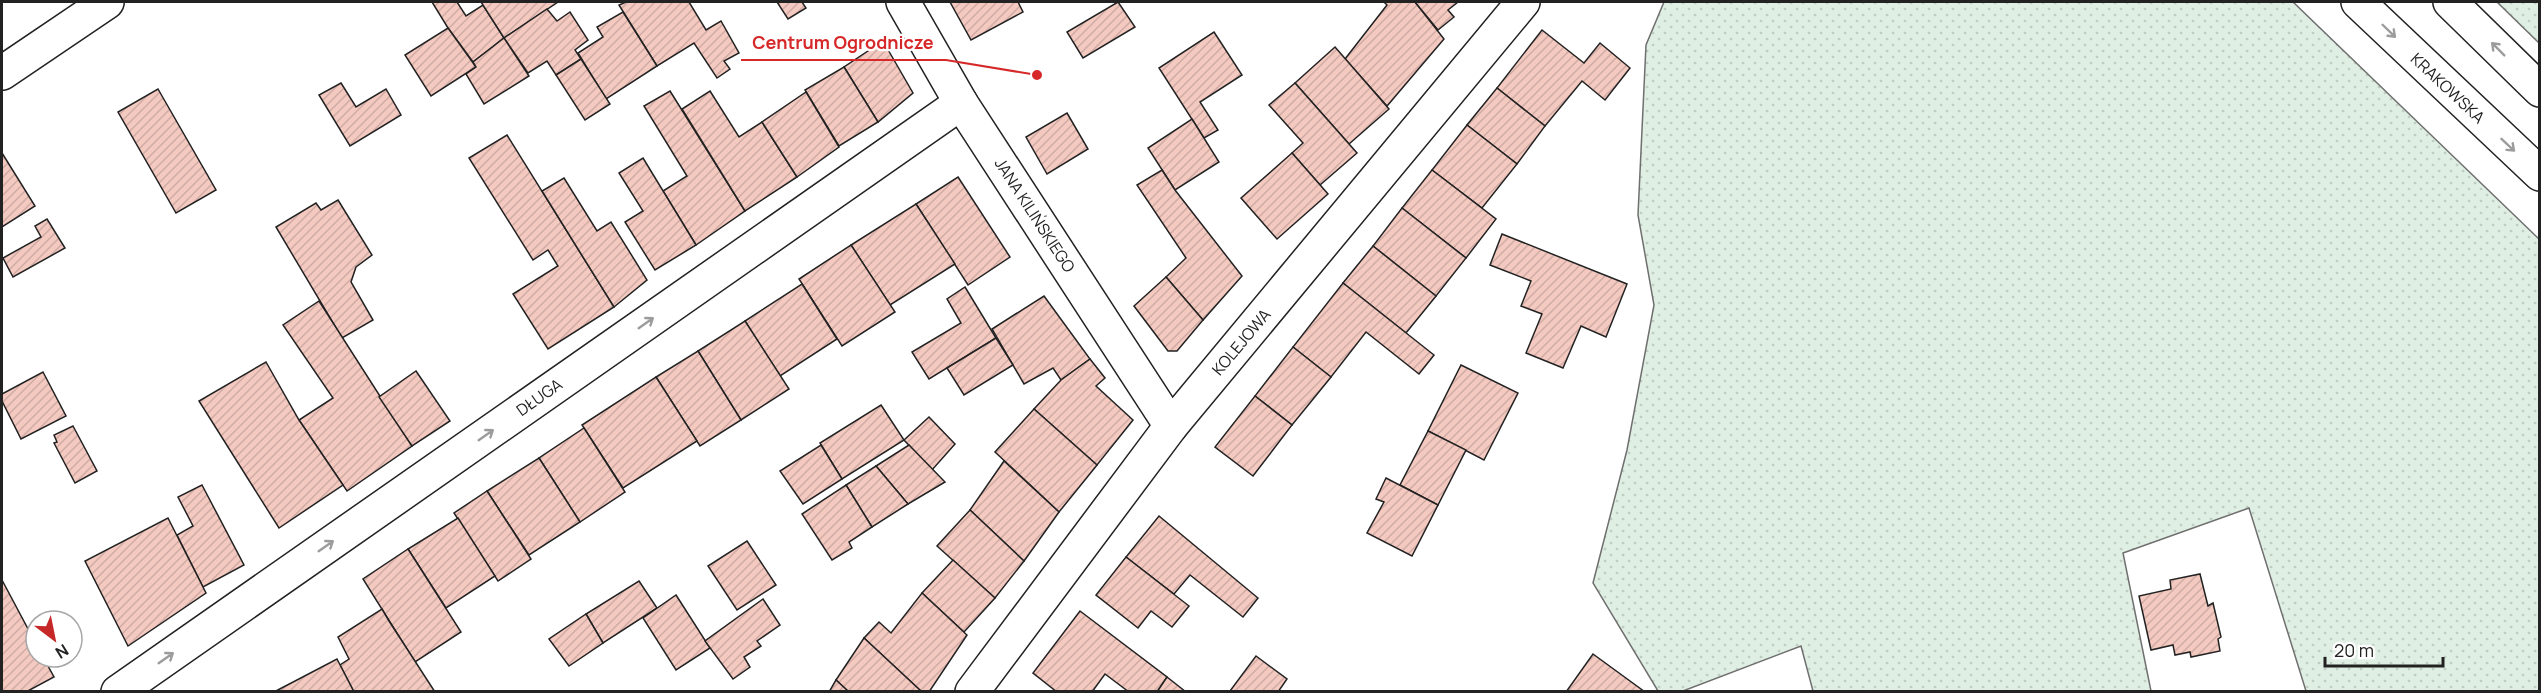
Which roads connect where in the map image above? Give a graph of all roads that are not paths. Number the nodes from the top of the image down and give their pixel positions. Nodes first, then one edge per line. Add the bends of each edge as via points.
1 (106, 2) edge
2 (903, 2) edge
3 (1523, 2) edge
4 (2358, 2) edge
5 (2450, 2) edge
6 (2, 73) edge
7 (2540, 90) edge
8 (961, 103) junction
9 (2540, 174) edge
10 (1171, 426) junction
11 (118, 692) edge
12 (972, 692) edge

1 - 6 street
2 - 8 street, JANA KILIŃSKIEGO
3 - 10 street, KOLEJOWA
4 -> 9 street, KRAKOWSKA
7 -> 5 street
8 - 10 street, JANA KILIŃSKIEGO
11 -> 8 street, DŁUGA
10 - 12 street, KOLEJOWA

